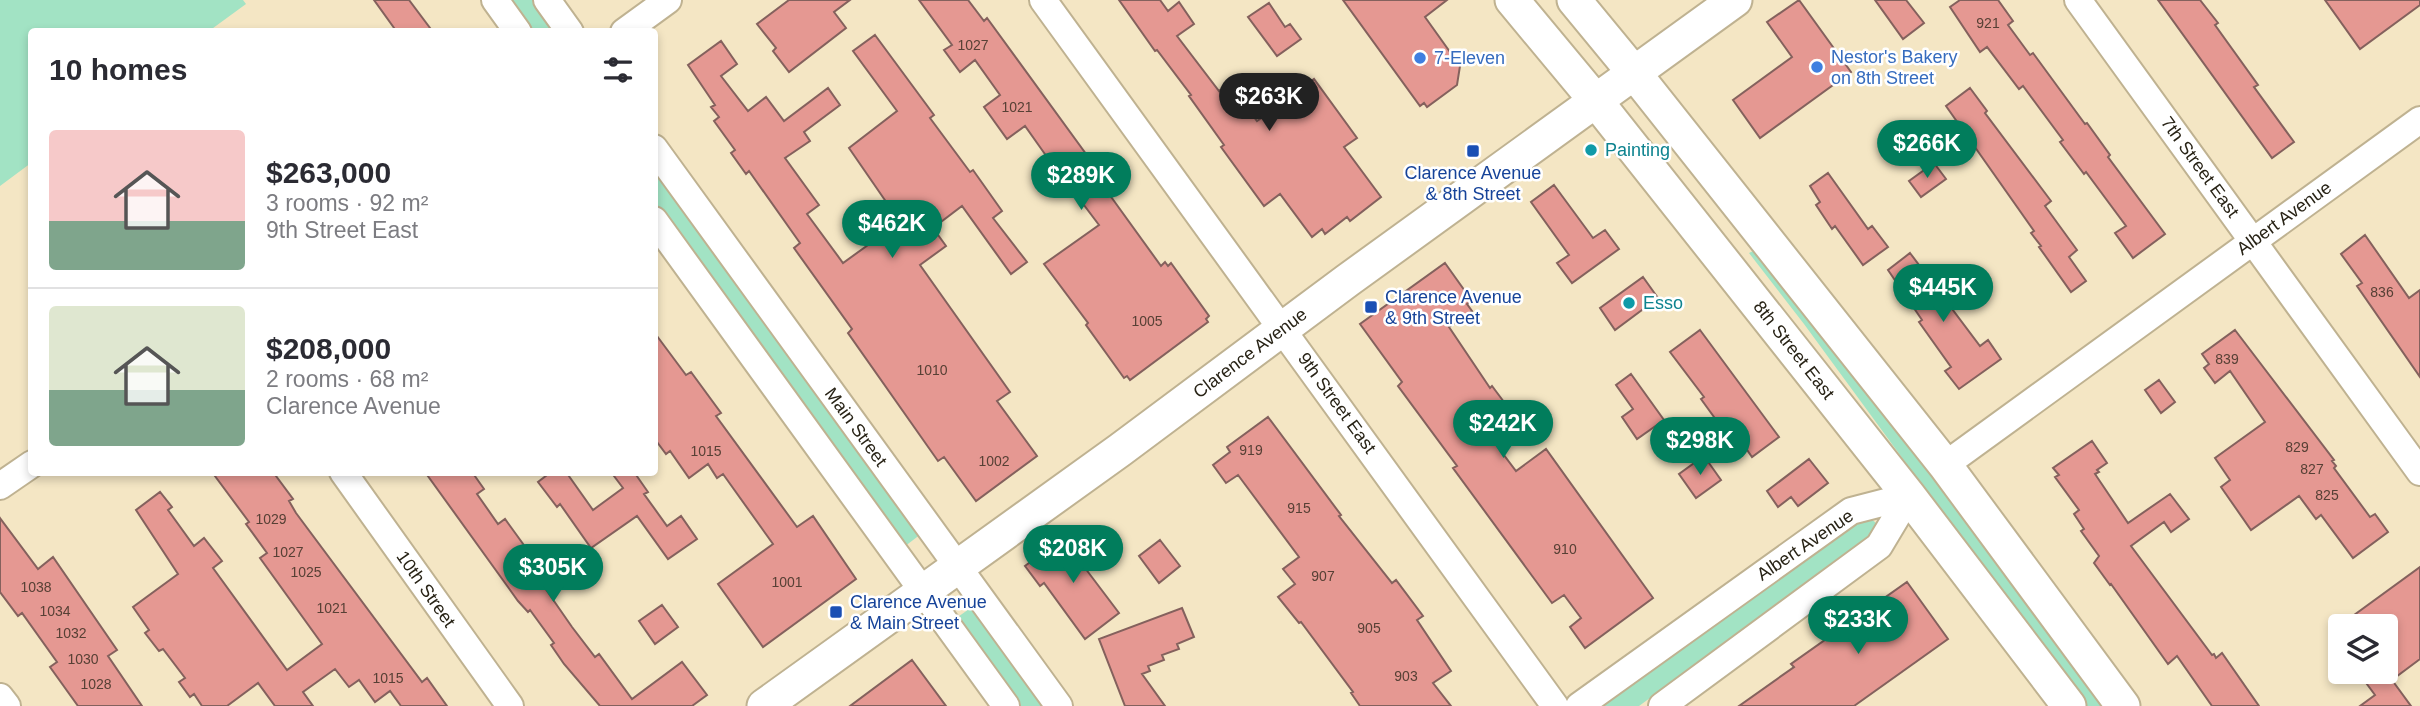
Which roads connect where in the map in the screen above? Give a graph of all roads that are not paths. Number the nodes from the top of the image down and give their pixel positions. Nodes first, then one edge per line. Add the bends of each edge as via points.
1 (495, 0) edge
2 (547, 0) edge
3 (668, 0) edge
4 (1043, 0) edge
5 (1512, 0) edge
6 (1574, 0) edge
7 (1735, 0) edge
8 (2078, 0) edge
9 (514, 28) edge
10 (567, 28) edge
11 (630, 28) edge
12 (1635, 74) junction
13 (1596, 101) junction
14 (2420, 120) edge
15 (658, 154) edge
16 (658, 226) edge
17 (2253, 240) junction
18 (1282, 329) junction
19 (1945, 465) junction
20 (28, 467) edge
21 (2420, 472) edge
22 (346, 476) edge
23 (0, 486) edge
24 (1909, 496) junction
25 (957, 567) junction
26 (923, 592) junction
27 (0, 697) edge
28 (7, 706) edge
29 (510, 706) edge
30 (764, 706) edge
31 (1006, 706) edge
32 (1059, 706) edge
33 (1555, 706) edge
34 (1579, 706) edge
35 (1662, 706) edge
36 (2069, 706) edge
37 (2123, 706) edge

1 - 9 street
2 - 10 street
3 - 11 street
4 - 18 street, 9th Street East
5 - 13 main road, 8th Street East
6 - 12 main road
7 - 12 main road, Clarence Avenue
8 - 17 street, 7th Street East
12 - 13 main road, Clarence Avenue
12 - 19 main road
13 - 18 main road, Clarence Avenue
13 - 24 main road, 8th Street East
14 - 17 street, Albert Avenue
15 - 25 street, Main Street
16 - 26 street
17 - 19 street, Albert Avenue
17 - 21 street, 7th Street East
18 - 25 main road, Clarence Avenue
18 - 33 street, 9th Street East
19 - 37 main road
20 - 23 street
22 - 29 street, 10th Street
24 - 34 street, Albert Avenue via 1851,511
24 - 35 street via 1879,546
24 - 36 main road, 8th Street East
25 - 26 main road, Clarence Avenue
25 - 32 street, Main Street
26 - 30 main road, Clarence Avenue
26 - 31 street
27 - 28 street

